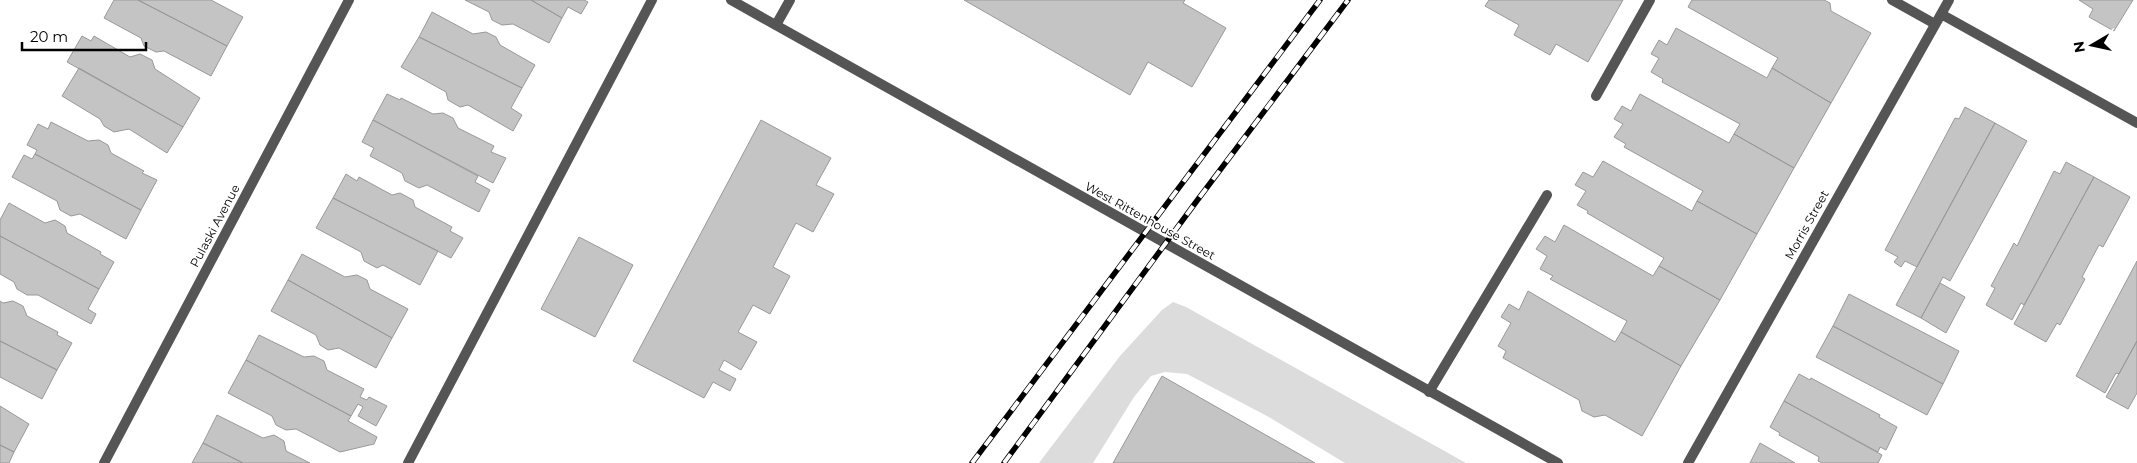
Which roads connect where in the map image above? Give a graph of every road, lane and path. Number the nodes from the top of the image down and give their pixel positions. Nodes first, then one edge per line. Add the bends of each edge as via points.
1 (349, 0) edge
2 (652, 0) edge
3 (731, 0) edge
4 (790, 0) edge
5 (1650, 0) edge
6 (1892, 0) edge
7 (1948, 0) edge
8 (1941, 14) junction
9 (1935, 24) junction
10 (776, 25) junction
11 (1596, 96) dead end
12 (2137, 123) edge
13 (1547, 195) dead end
14 (1429, 392) junction
15 (104, 463) edge
16 (408, 463) edge
17 (1558, 463) edge
18 (1688, 463) edge

1 - 15 street, Pulaski Avenue
2 - 16 street
3 - 10 street, West Rittenhouse Street
4 - 10 street
5 - 11 street
6 - 9 street
7 - 8 street, Morris Street
8 - 9 street, Morris Street
8 - 12 street
9 - 18 street, Morris Street
10 - 14 street, West Rittenhouse Street
13 - 14 street
14 - 17 street, West Rittenhouse Street

